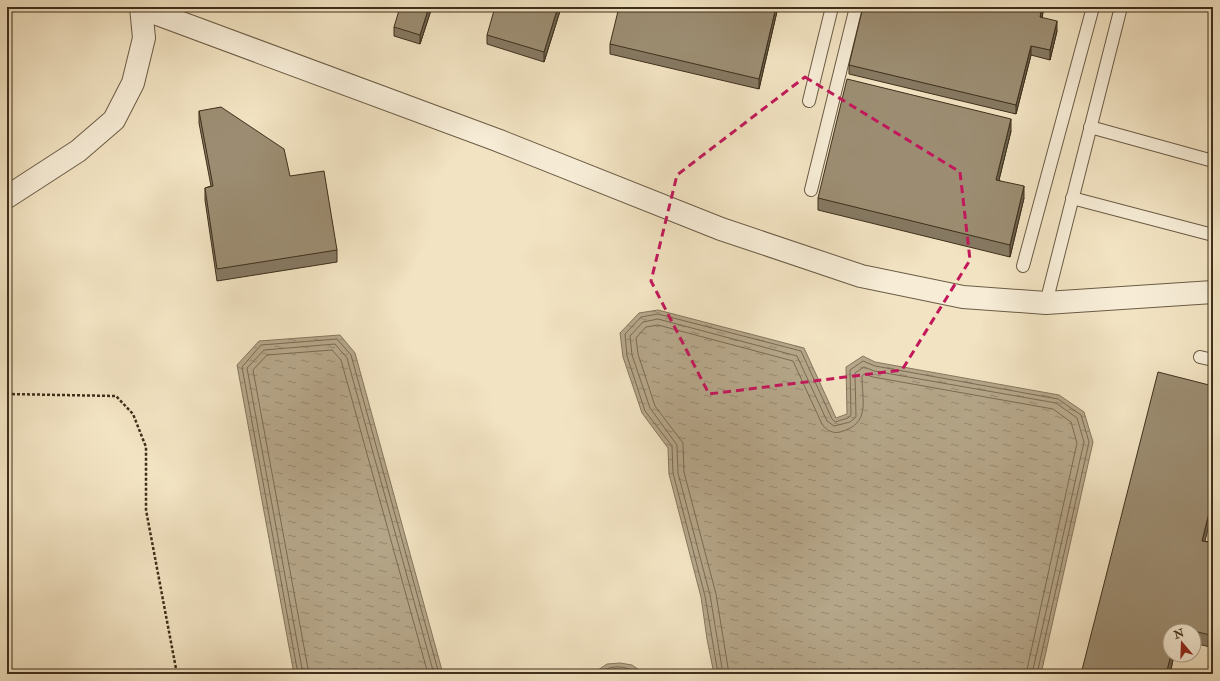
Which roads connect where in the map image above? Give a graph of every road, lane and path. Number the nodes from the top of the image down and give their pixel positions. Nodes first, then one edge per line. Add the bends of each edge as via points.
1 (141, 7) edge
2 (832, 7) edge
3 (856, 7) edge
4 (1093, 7) edge
5 (1121, 7) edge
6 (809, 101) dead end
7 (1090, 127) junction
8 (1213, 161) edge
9 (811, 190) dead end
10 (7, 197) edge
11 (1072, 198) junction
12 (1213, 235) edge
13 (1023, 266) dead end
14 (1213, 292) edge
15 (1046, 303) junction
16 (1200, 357) dead end
17 (1213, 360) edge
18 (7, 394) edge
19 (177, 674) edge

1 - 10 street via 144,38 133,83 114,120 78,151
1 - 15 street via 497,140 721,229 861,276 963,296
2 - 6 lane
3 - 9 lane
4 - 13 lane
5 - 7 lane
7 - 8 lane
7 - 11 lane
11 - 12 lane
11 - 15 lane
14 - 15 street
16 - 17 lane
18 - 19 path via 116,396 133,414 146,447 146,510

